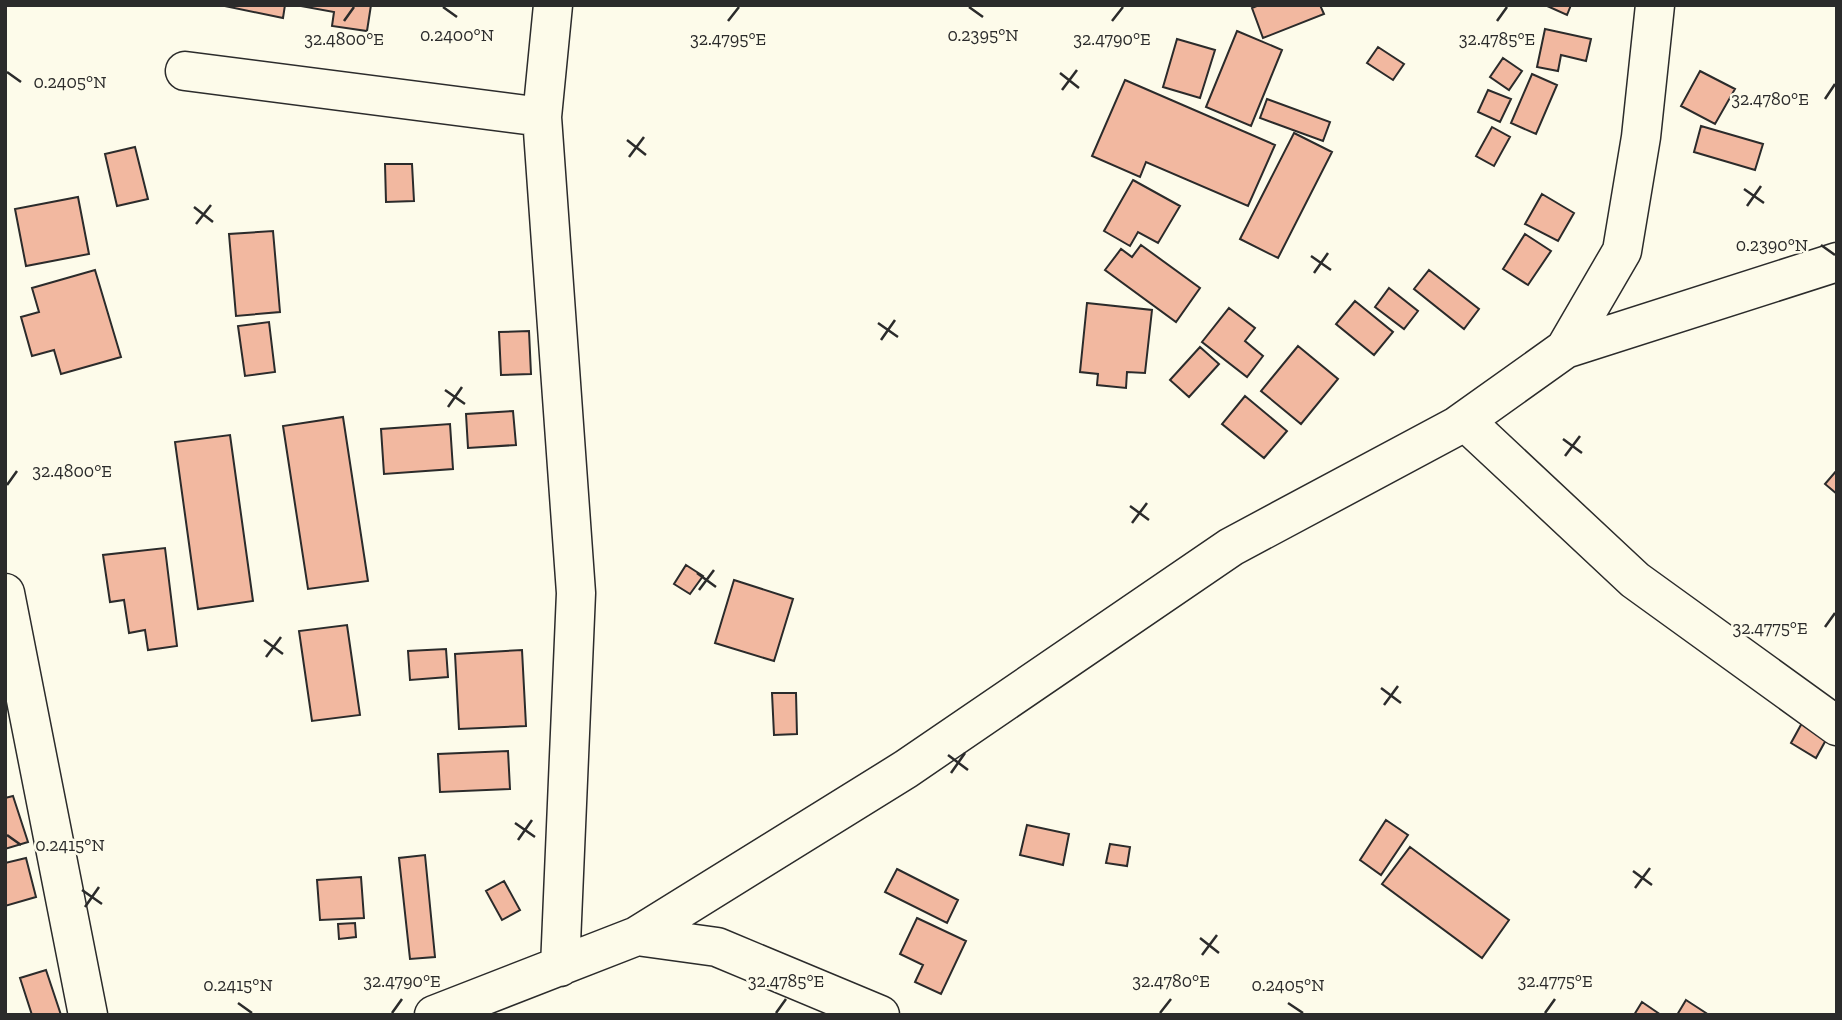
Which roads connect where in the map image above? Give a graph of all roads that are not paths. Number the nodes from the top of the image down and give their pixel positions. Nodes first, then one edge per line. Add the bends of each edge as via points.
1 (553, 5) edge
2 (1655, 5) edge
3 (185, 71) dead end
4 (542, 117) junction
5 (1837, 262) edge
6 (1565, 349) junction
7 (1465, 421) junction
8 (5, 593) edge
9 (1837, 726) edge
10 (637, 936) junction
11 (560, 967) junction
12 (88, 1015) edge
13 (434, 1015) edge
14 (880, 1015) edge

1 - 4 street
2 - 6 street via 1642,137 1622,250
3 - 4 street
4 - 11 street via 576,593
5 - 6 street
6 - 7 street
7 - 9 street via 1635,580
7 - 10 street via 1231,547 906,769
8 - 12 street
10 - 11 street
10 - 14 street via 717,947
11 - 13 street

